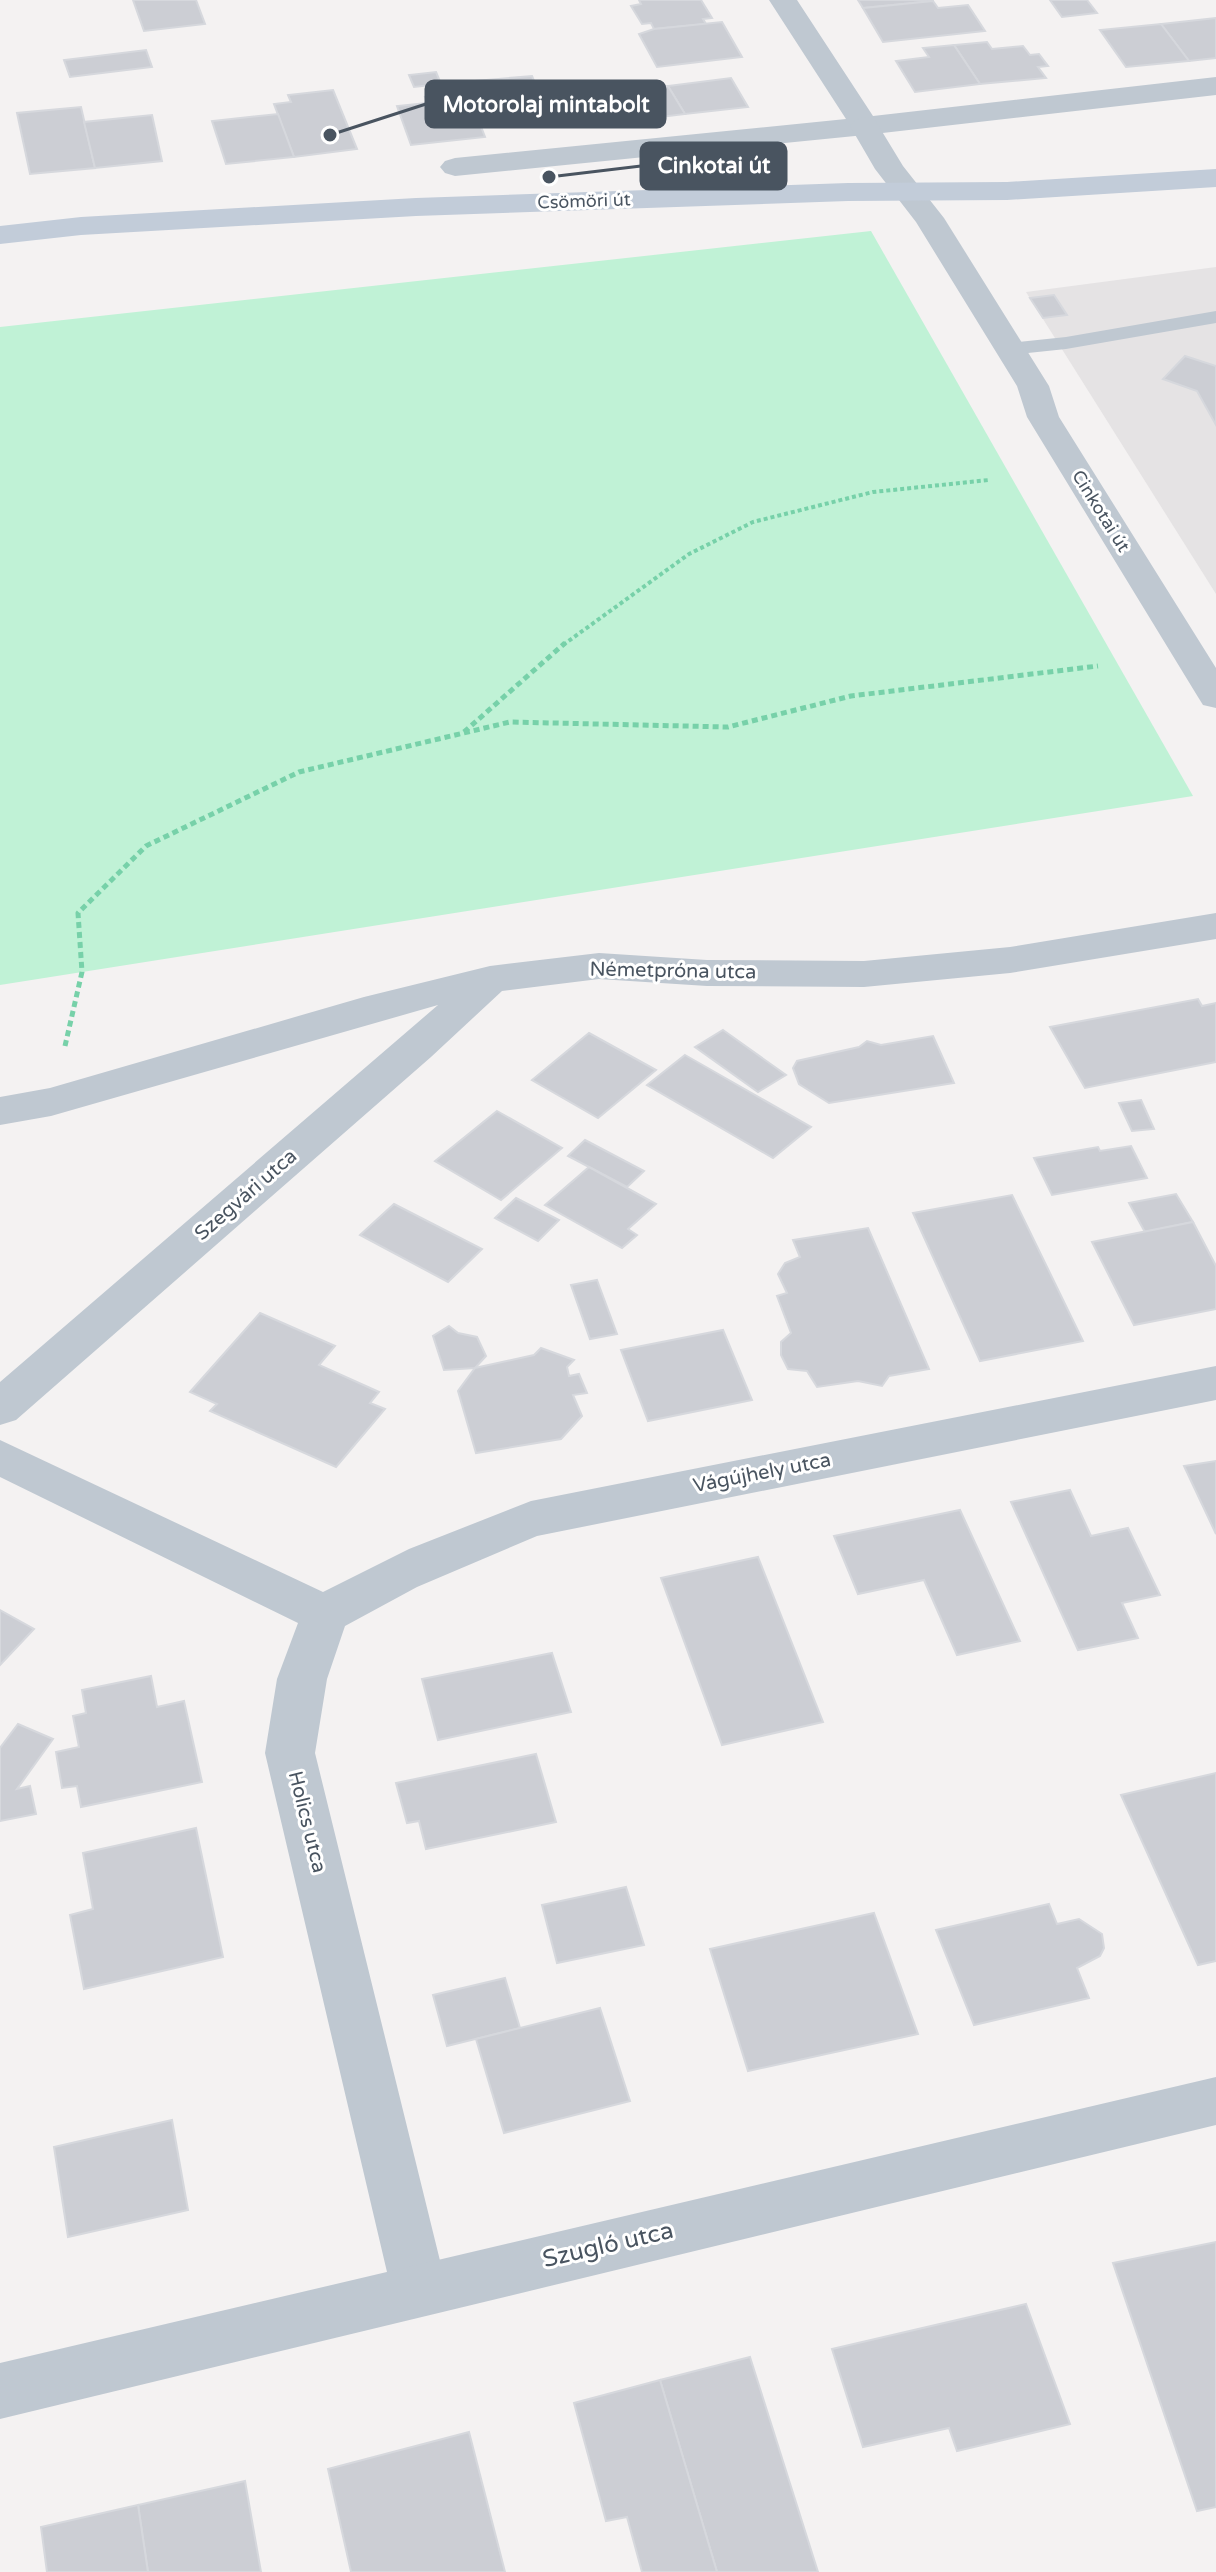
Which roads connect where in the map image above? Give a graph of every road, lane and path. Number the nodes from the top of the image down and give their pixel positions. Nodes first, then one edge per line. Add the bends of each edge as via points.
1 (783, 0) edge
2 (1216, 86) edge
3 (865, 126) junction
4 (455, 167) dead end
5 (1216, 178) edge
6 (907, 192) junction
7 (0, 235) edge
8 (1216, 317) edge
9 (1010, 349) junction
10 (989, 480) dead end
11 (1098, 666) dead end
12 (1216, 697) edge
13 (463, 733) junction
14 (1216, 926) edge
15 (490, 979) junction
16 (51, 1102) junction
17 (0, 1111) edge
18 (1216, 1383) edge
19 (0, 1408) edge
20 (0, 1457) edge
21 (325, 1614) junction
22 (1216, 2101) edge
23 (419, 2289) junction
24 (0, 2391) edge

1 - 3 street, Cinkotai út
2 - 3 street
3 - 4 street
3 - 6 street, Cinkotai út
5 - 6 main road, Csömöri út via 1085,188
6 - 7 main road, Csömöri út via 416,207
6 - 9 street, Cinkotai út via 929,218
8 - 9 lane
9 - 12 street, Cinkotai út via 1033,386 1043,417
10 - 13 path via 873,492 753,522 689,554 568,640
11 - 13 path via 851,696 728,727 510,722
13 - 16 path via 299,772 146,846 78,913 82,972
14 - 15 street, Németpróna utca via 1010,960 864,974 599,966
15 - 16 street, Németpróna utca via 378,1006
15 - 19 street, Szegvári utca
16 - 17 street, Németpróna utca
18 - 21 street, Vágújhely utca via 531,1519 378,1582
20 - 21 street
21 - 23 street, Holics utca via 302,1679 290,1753
22 - 23 street, Szugló utca
23 - 24 street, Szugló utca

